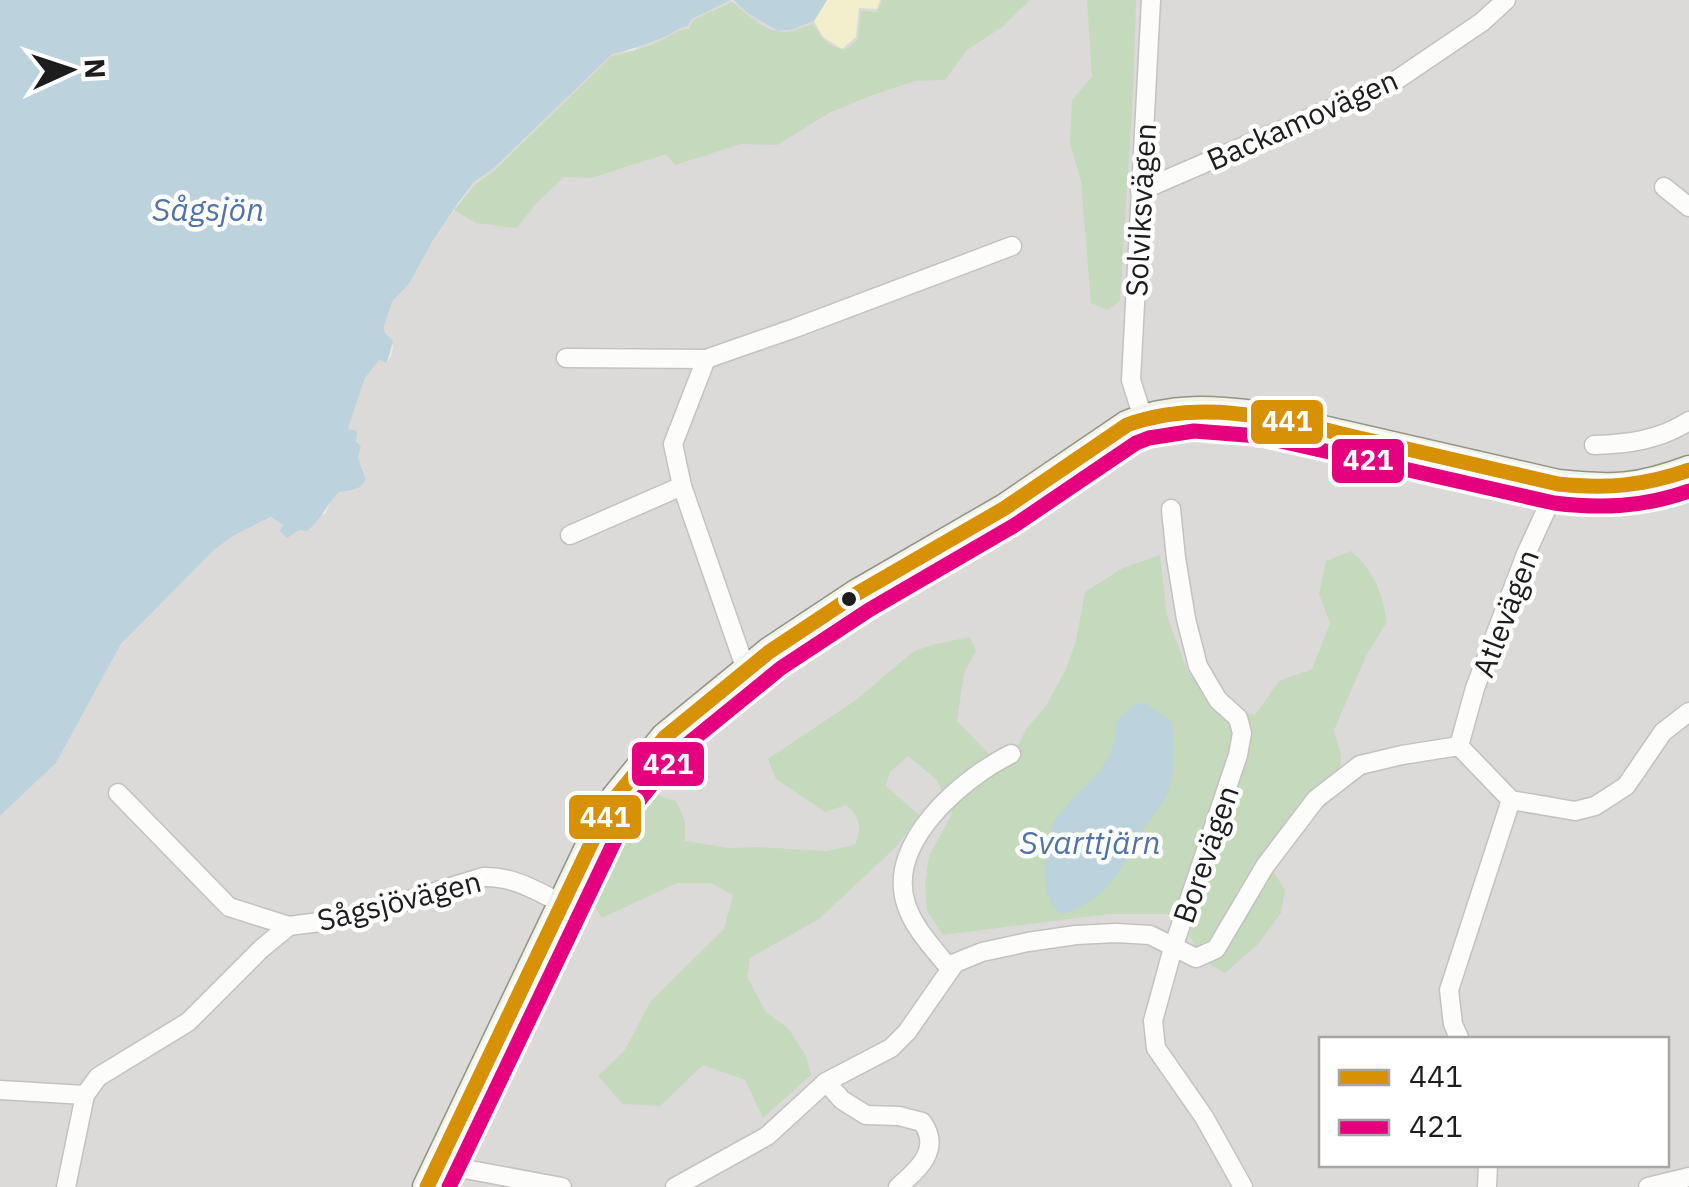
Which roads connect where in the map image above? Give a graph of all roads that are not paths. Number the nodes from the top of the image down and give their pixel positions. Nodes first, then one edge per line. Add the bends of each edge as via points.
1 (1151, 0) edge
2 (1506, 0) edge
3 (1664, 187) dead end
4 (1140, 191) junction
5 (1689, 207) edge
6 (1012, 246) dead end
7 (566, 358) dead end
8 (706, 358) junction
9 (1143, 418) junction
10 (1689, 421) edge
11 (1594, 445) dead end
12 (1689, 470) edge
13 (1558, 484) junction
14 (682, 486) junction
15 (1171, 509) dead end
16 (570, 536) dead end
17 (746, 670) junction
18 (1689, 712) edge
19 (1459, 746) junction
20 (1011, 754) dead end
21 (118, 793) dead end
22 (1511, 800) junction
23 (563, 904) junction
24 (288, 926) junction
25 (1173, 948) junction
26 (950, 968) junction
27 (1459, 1037) edge
28 (826, 1082) junction
29 (0, 1090) edge
30 (85, 1095) junction
31 (440, 1158) junction
32 (1689, 1177) edge
33 (66, 1187) edge
34 (427, 1187) edge
35 (562, 1187) edge
36 (674, 1187) edge
37 (898, 1187) edge
38 (1244, 1187) edge
39 (1648, 1187) edge

1 - 4 street, Solviksvägen
2 - 4 street, Backamovägen via 1395,81
3 - 5 street
4 - 9 street, Solviksvägen via 1131,380
6 - 8 street
7 - 8 street
8 - 14 street via 673,444
9 - 13 street via 1195,410 1262,416
9 - 17 street
10 - 11 street via 1656,438
12 - 13 street via 1623,488
13 - 19 street, Atlevägen via 1526,554
14 - 16 street
14 - 17 street
15 - 25 street, Borevägen via 1198,666 1242,733
17 - 23 street via 640,766 598,829
18 - 22 street via 1663,732 1626,786 1595,806 1574,811
19 - 22 street
19 - 25 street via 1360,765 1316,799 1265,866 1216,948 1196,958
20 - 26 street via 941,806 904,870 906,904 917,928
21 - 24 street, Sågsjövägen via 228,907
22 - 27 street via 1449,990
23 - 24 street, Sågsjövägen via 515,880 483,877 350,918
23 - 31 street
24 - 30 street, Sågsjövägen via 188,1022 98,1076
25 - 26 street via 1150,934 1076,935 982,952
25 - 38 street, Borevägen via 1153,1021 1156,1048
26 - 28 street via 891,1048
28 - 36 street via 768,1136
28 - 37 street via 866,1114 922,1122 930,1133 919,1170
29 - 30 street
30 - 33 street
31 - 34 street
31 - 35 street via 459,1168
32 - 39 street

